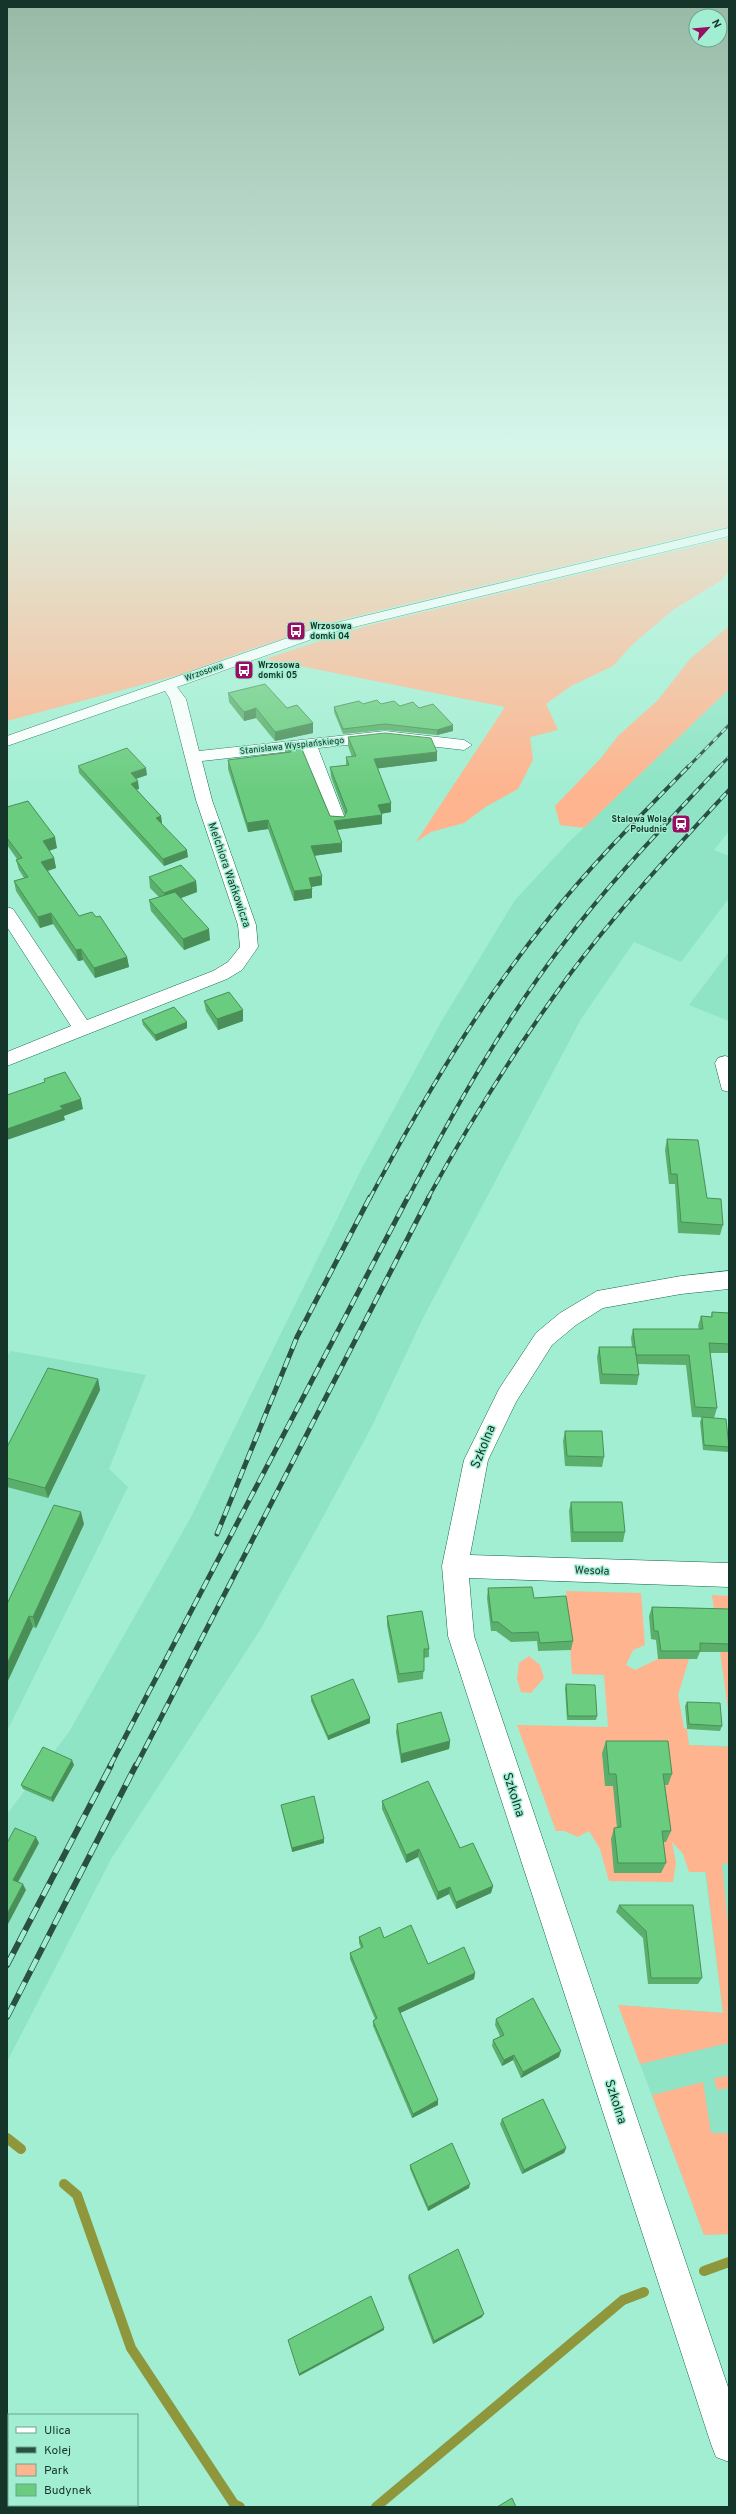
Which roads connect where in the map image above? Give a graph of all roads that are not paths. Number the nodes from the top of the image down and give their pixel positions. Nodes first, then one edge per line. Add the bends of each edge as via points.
1 (624, 557) edge
2 (168, 684) junction
3 (7, 741) edge
4 (308, 744) junction
5 (464, 745) dead end
6 (192, 757) junction
7 (338, 821) edge
8 (7, 913) edge
9 (83, 1029) junction
10 (7, 1059) edge
11 (725, 1063) dead end
12 (729, 1085) edge
13 (729, 1280) edge
14 (455, 1566) junction
15 (729, 1575) edge
16 (729, 2444) edge

1 - 2 street, Wrzosowa via 345,625
2 - 3 street, Wrzosowa
2 - 6 street, Melchiora Wańkowicza via 178,699
4 - 5 street, Stanisława Wyspiańskiego via 385,736
4 - 6 street, Stanisława Wyspiańskiego
4 - 7 street
6 - 9 street, Melchiora Wańkowicza via 211,822 247,925 249,947 235,966 220,975
8 - 9 street
9 - 10 street, Melchiora Wańkowicza
11 - 12 street
13 - 14 street, Szkolna via 681,1285 597,1300 544,1339 507,1396 476,1460
14 - 15 street, Wesoła
14 - 16 street, Szkolna via 461,1636

